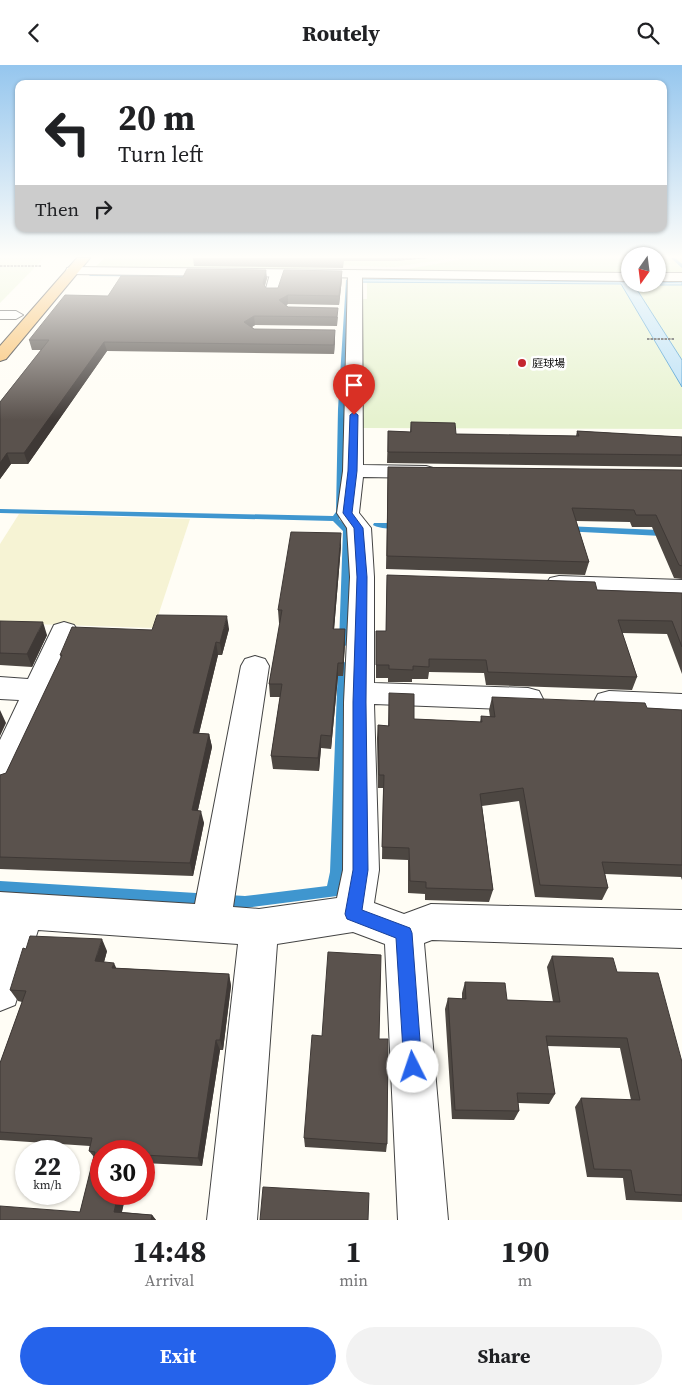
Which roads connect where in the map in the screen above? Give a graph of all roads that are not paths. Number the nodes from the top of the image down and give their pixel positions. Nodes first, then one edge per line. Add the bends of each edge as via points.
1 (19, 312) edge
2 (37, 312) edge
3 (351, 312) edge
4 (16, 315) joint
5 (3, 321) edge
6 (0, 356) edge
7 (352, 471) junction
8 (442, 472) edge
9 (536, 583) edge
10 (682, 588) edge
11 (64, 631) dead end
12 (255, 666) dead end
13 (0, 688) edge
14 (38, 690) junction
15 (360, 693) junction
16 (555, 701) edge
17 (584, 701) edge
18 (682, 705) edge
19 (0, 775) edge
20 (12, 912) edge
21 (353, 914) junction
22 (211, 923) junction
23 (259, 928) junction
24 (682, 929) edge
25 (404, 933) junction
26 (0, 990) edge
27 (232, 1220) edge
28 (423, 1220) edge

1 - 4 highway
2 - 6 highway
3 - 7 street
4 - 5 street
7 - 8 street
7 - 15 street via 348,513 359,528 372,578
9 - 10 street
11 - 14 street
12 - 22 street
13 - 14 street
14 - 19 street
15 - 16 street
15 - 21 street via 361,870
17 - 18 street
20 - 22 street
20 - 26 street
21 - 23 street
21 - 25 street
22 - 23 street
23 - 27 street
24 - 25 street via 431,922
25 - 28 street

